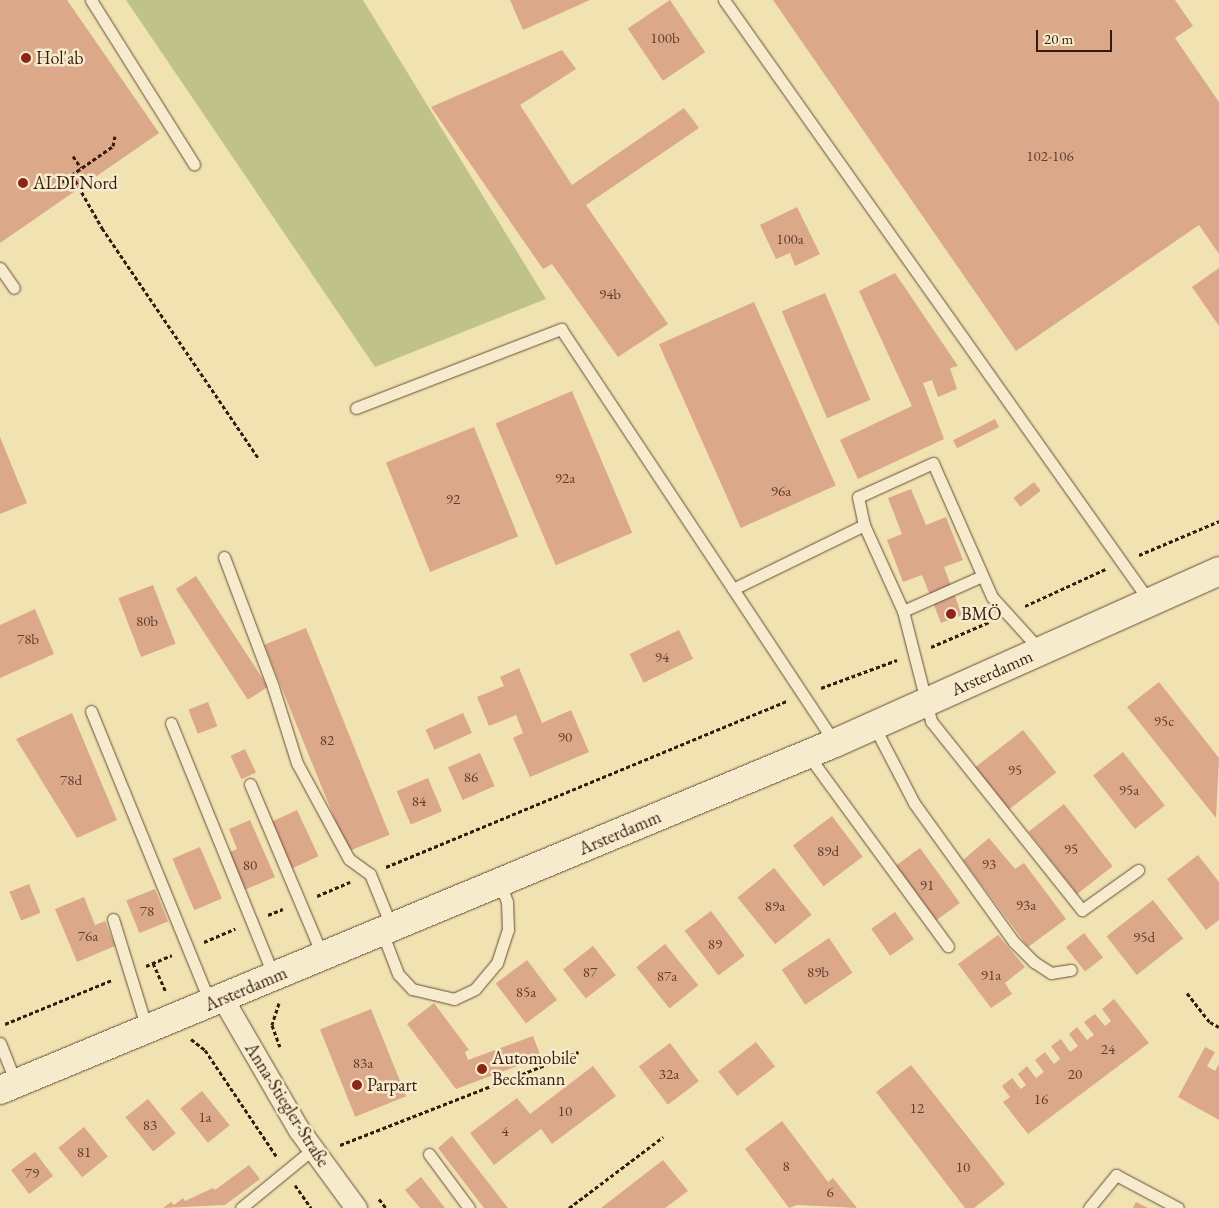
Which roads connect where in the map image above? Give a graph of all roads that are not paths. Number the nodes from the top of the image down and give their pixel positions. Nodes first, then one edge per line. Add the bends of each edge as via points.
1 (91, 0) edge
2 (724, 0) edge
3 (194, 164) dead end
4 (0, 268) edge
5 (14, 288) dead end
6 (356, 408) dead end
7 (864, 525) junction
8 (224, 557) dead end
9 (1219, 571) edge
10 (982, 576) junction
11 (733, 589) junction
12 (1150, 602) junction
13 (903, 611) junction
14 (1041, 651) junction
15 (924, 704) junction
16 (91, 711) dead end
17 (171, 723) dead end
18 (874, 726) junction
19 (835, 743) junction
20 (808, 754) junction
21 (250, 784) dead end
22 (1138, 870) dead end
23 (500, 883) junction
24 (113, 919) dead end
25 (387, 930) junction
26 (948, 946) dead end
27 (323, 957) junction
28 (1071, 970) dead end
29 (272, 978) junction
30 (217, 1001) junction
31 (147, 1030) junction
32 (0, 1043) edge
33 (8, 1087) edge
34 (313, 1149) junction
35 (429, 1154) dead end
36 (241, 1208) edge
37 (356, 1208) edge
38 (469, 1208) edge
39 (1089, 1208) edge
40 (1178, 1208) edge

1 - 3 lane
2 - 12 lane
4 - 5 lane
6 - 11 lane via 561,329
7 - 10 lane via 858,497 933,463
7 - 11 lane
7 - 13 lane
8 - 25 lane via 273,687 297,763 349,859 370,874
9 - 12 street, Arsterdamm
10 - 13 lane
10 - 14 lane via 992,596
11 - 19 lane
12 - 14 street, Arsterdamm
13 - 15 lane
14 - 15 street, Arsterdamm
15 - 18 street, Arsterdamm
15 - 22 lane via 930,721 1082,910
16 - 30 lane via 188,949
17 - 29 lane
18 - 19 street, Arsterdamm
18 - 28 lane via 914,803 1014,942 1051,973
19 - 20 street, Arsterdamm
20 - 23 street, Arsterdamm
20 - 26 lane
21 - 27 lane
23 - 25 street, Arsterdamm
23 - 25 lane via 507,902 508,930 497,963 475,988 454,999 412,989 398,974
24 - 31 lane
25 - 27 street, Arsterdamm
27 - 29 street, Arsterdamm
29 - 30 street, Arsterdamm
30 - 31 street, Arsterdamm
30 - 34 street, Anna-Stiegler-Straße
31 - 33 street, Arsterdamm
32 - 33 lane, Arsterdamm
34 - 36 lane
34 - 37 street, Anna-Stiegler-Straße
35 - 38 lane
39 - 40 lane via 1116,1175

